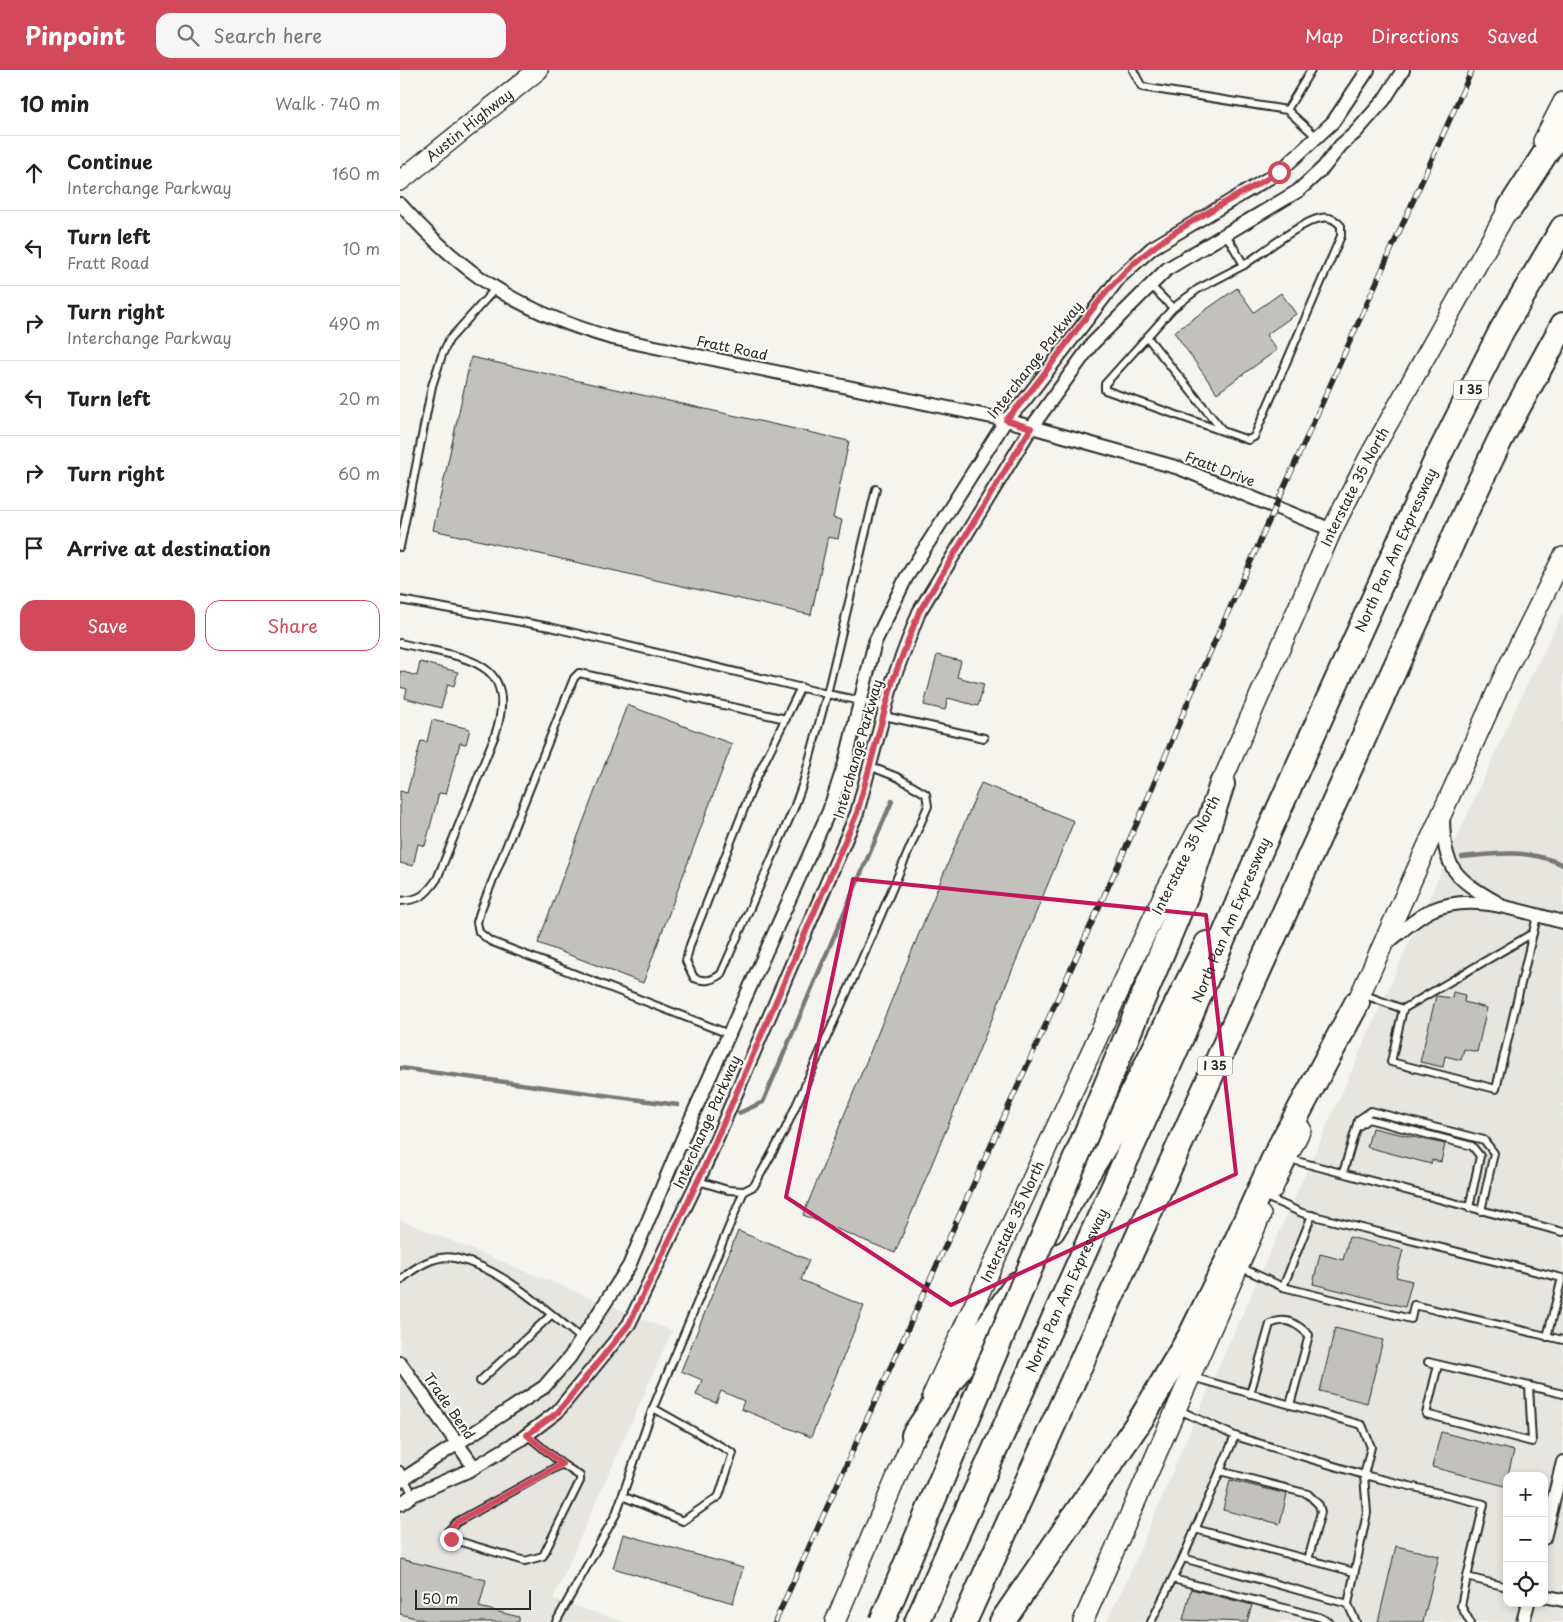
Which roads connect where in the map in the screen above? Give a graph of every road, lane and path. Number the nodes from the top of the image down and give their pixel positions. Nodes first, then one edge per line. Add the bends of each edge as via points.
1 (538, 70) edge
2 (1133, 70) edge
3 (1311, 70) edge
4 (1368, 70) edge
5 (1403, 70) edge
6 (1563, 102) edge
7 (1287, 110) junction
8 (1563, 126) edge
9 (1318, 138) junction
10 (400, 181) edge
11 (400, 204) edge
12 (1510, 208) junction
13 (1563, 228) edge
14 (1225, 233) junction
15 (1244, 265) junction
16 (1150, 285) junction
17 (495, 289) junction
18 (1173, 308) junction
19 (1563, 325) edge
20 (1147, 337) junction
21 (1006, 420) junction
22 (1031, 428) junction
23 (1223, 431) junction
24 (1095, 445) joint
25 (876, 489) dead end
26 (1332, 530) junction
27 (400, 547) edge
28 (1563, 557) edge
29 (400, 600) edge
30 (400, 644) edge
31 (801, 687) junction
32 (827, 694) junction
33 (860, 700) junction
34 (885, 711) junction
35 (786, 719) junction
36 (984, 738) dead end
37 (869, 766) junction
38 (1222, 784) junction
39 (1443, 810) junction
40 (1261, 849) junction
41 (400, 901) edge
42 (1506, 908) junction
43 (1537, 916) junction
44 (1563, 922) edge
45 (1532, 934) junction
46 (1380, 949) junction
47 (1359, 998) junction
48 (1403, 1009) junction
49 (729, 1034) junction
50 (1356, 1128) junction
51 (1288, 1158) junction
52 (1343, 1173) junction
53 (698, 1181) junction
54 (744, 1191) junction
55 (1268, 1198) junction
56 (1469, 1208) junction
57 (1481, 1211) junction
58 (1312, 1215) junction
59 (1563, 1232) edge
60 (1239, 1266) junction
61 (400, 1281) edge
62 (1283, 1287) junction
63 (551, 1315) junction
64 (1548, 1337) junction
65 (582, 1339) junction
66 (1563, 1340) edge
67 (1428, 1362) dead end
68 (400, 1363) edge
69 (1438, 1365) junction
70 (1190, 1377) junction
71 (480, 1381) dead end
72 (1529, 1386) junction
73 (1250, 1394) junction
74 (1563, 1394) edge
75 (1290, 1406) junction
76 (654, 1408) junction
77 (1177, 1409) junction
78 (527, 1435) junction
79 (914, 1435) junction
80 (1236, 1436) junction
81 (458, 1445) junction
82 (1563, 1462) edge
83 (562, 1464) junction
84 (474, 1468) junction
85 (1220, 1472) junction
86 (1364, 1475) junction
87 (401, 1477) edge
88 (413, 1495) junction
89 (622, 1496) junction
90 (400, 1504) edge
91 (1548, 1522) edge
92 (1195, 1529) junction
93 (1183, 1558) junction
94 (1308, 1560) junction
95 (1354, 1572) junction
96 (1467, 1576) junction
97 (1173, 1579) junction
98 (1503, 1586) edge
99 (1548, 1597) edge
100 (1563, 1600) edge
101 (1348, 1604) junction
102 (1527, 1607) edge
103 (1086, 1621) edge
104 (556, 1622) edge
105 (835, 1622) edge
106 (882, 1622) edge
107 (917, 1622) edge
108 (964, 1622) edge
109 (1002, 1622) edge
110 (1151, 1622) edge
111 (1329, 1622) edge
112 (1356, 1622) edge
113 (1470, 1622) edge
114 (1523, 1622) edge

1 - 10 main road, Austin Highway
2 - 7 lane via 1142,87
3 - 7 lane
4 - 9 street, Interchange Parkway via 1333,122
5 - 14 street, Interchange Parkway via 1384,100 1298,191
6 - 12 main road, Interstate 35 North
7 - 9 lane
8 - 12 highway
9 - 21 street, Interchange Parkway via 1279,172 1152,248 1119,278
11 - 17 street, Fratt Road via 442,249
12 - 26 main road, Interstate 35 North via 1368,459
13 - 40 highway, North Pan Am Expressway / I 35 via 1502,330 1437,459
14 - 15 lane
14 - 16 street, Interchange Parkway via 1167,269
15 - 18 lane via 1198,289
15 - 23 lane via 1312,220 1329,218 1341,226 1341,236 1254,437 1248,440
16 - 18 lane
16 - 22 street, Interchange Parkway via 1092,344
17 - 21 street, Fratt Road via 539,313 612,338
17 - 27 lane via 449,340 442,355 432,386
18 - 20 lane
19 - 108 highway, I 35 via 1466,509
20 - 23 lane
20 - 23 lane via 1105,384 1105,390
21 - 22 street, Fratt Road
21 - 33 street, Interchange Parkway via 906,578 875,642
22 - 24 street, Fratt Road
22 - 34 street, Interchange Parkway via 919,612 893,680
24 - 26 street, Fratt Drive via 1179,468
25 - 32 lane
26 - 38 main road, Interstate 35 North
28 - 39 main road via 1508,666
29 - 31 lane via 550,627
30 - 41 lane via 477,663 494,676 502,692 502,715 495,736 437,879 428,894 411,901
31 - 32 lane
31 - 35 lane
32 - 33 lane
32 - 35 lane via 804,783 794,808 721,974 714,980 702,981 689,972 686,961 690,945 755,781
33 - 34 lane
33 - 49 street, Interchange Parkway via 845,764 829,811
34 - 36 lane
34 - 37 street, Interchange Parkway
35 - 49 lane via 579,673 574,678 477,922 479,932 490,941
37 - 53 street, Interchange Parkway via 857,813
37 - 54 lane via 926,794 928,806 785,1130 754,1186
38 - 79 main road, Interstate 35 North via 1163,896
38 - 106 highway, bridge via 1186,895
39 - 42 street via 1444,845 1455,872 1464,883
39 - 46 main road
40 - 79 highway via 1192,971 1112,1134 1072,1201
40 - 107 highway, North Pan Am Expressway / I 35 via 1195,1005
42 - 43 street
42 - 46 street via 1465,902 1449,904 1423,915
43 - 44 street
43 - 45 lane
45 - 48 lane
45 - 48 lane via 1496,1089 1391,1062
46 - 47 main road
47 - 48 lane
47 - 51 main road
47 - 109 highway via 1277,1152 1227,1262 1172,1369 1144,1416
49 - 65 street, Interchange Parkway via 629,1266
50 - 52 lane
50 - 56 lane via 1368,1120 1472,1146 1480,1156
50 - 57 lane via 1358,1120 1371,1111 1484,1140 1494,1152
51 - 52 lane
51 - 55 main road
52 - 56 lane
53 - 54 lane
53 - 78 street, Interchange Parkway via 629,1324 558,1412
54 - 76 lane
55 - 58 lane
55 - 60 main road
56 - 57 lane
57 - 59 lane
58 - 62 lane
58 - 64 lane via 1562,1278
60 - 62 lane
60 - 70 main road
61 - 63 lane via 431,1260 454,1258 488,1271 514,1286
62 - 64 lane via 1411,1319 1414,1305
63 - 65 lane
63 - 71 lane
64 - 66 lane
65 - 81 street, Interchange Parkway via 544,1387
67 - 69 lane
68 - 81 street, Trade Bend
69 - 72 lane
69 - 72 lane via 1426,1414 1532,1442
70 - 73 lane
70 - 77 main road
72 - 74 lane
73 - 75 lane
73 - 75 lane via 1270,1324 1279,1320 1296,1323 1309,1335
75 - 86 lane via 1362,1425 1371,1447
76 - 89 lane
76 - 89 lane via 733,1454 719,1496 684,1521
77 - 80 lane
77 - 103 main road
78 - 83 lane
78 - 84 street, Interchange Parkway
79 - 105 main road, Interstate 35 North
80 - 85 lane
80 - 86 lane
81 - 84 street, Trade Bend
81 - 87 street, Interchange Parkway
82 - 91 street
83 - 83 lane via 580,1476 580,1482 543,1556 525,1561 448,1536 457,1522
84 - 88 street, Interchange Parkway
85 - 92 lane
85 - 94 lane via 1308,1494 1314,1499 1321,1512
86 - 95 lane via 1367,1513
86 - 96 lane via 1484,1504
87 - 88 lane
88 - 90 street, Interchange Parkway
89 - 104 lane via 616,1514
92 - 93 lane
92 - 94 lane
93 - 97 lane
93 - 101 lane
94 - 95 lane
95 - 101 lane
96 - 98 lane
96 - 113 lane via 1461,1606
97 - 110 lane
97 - 111 lane
99 - 100 street
101 - 112 lane
102 - 114 street

